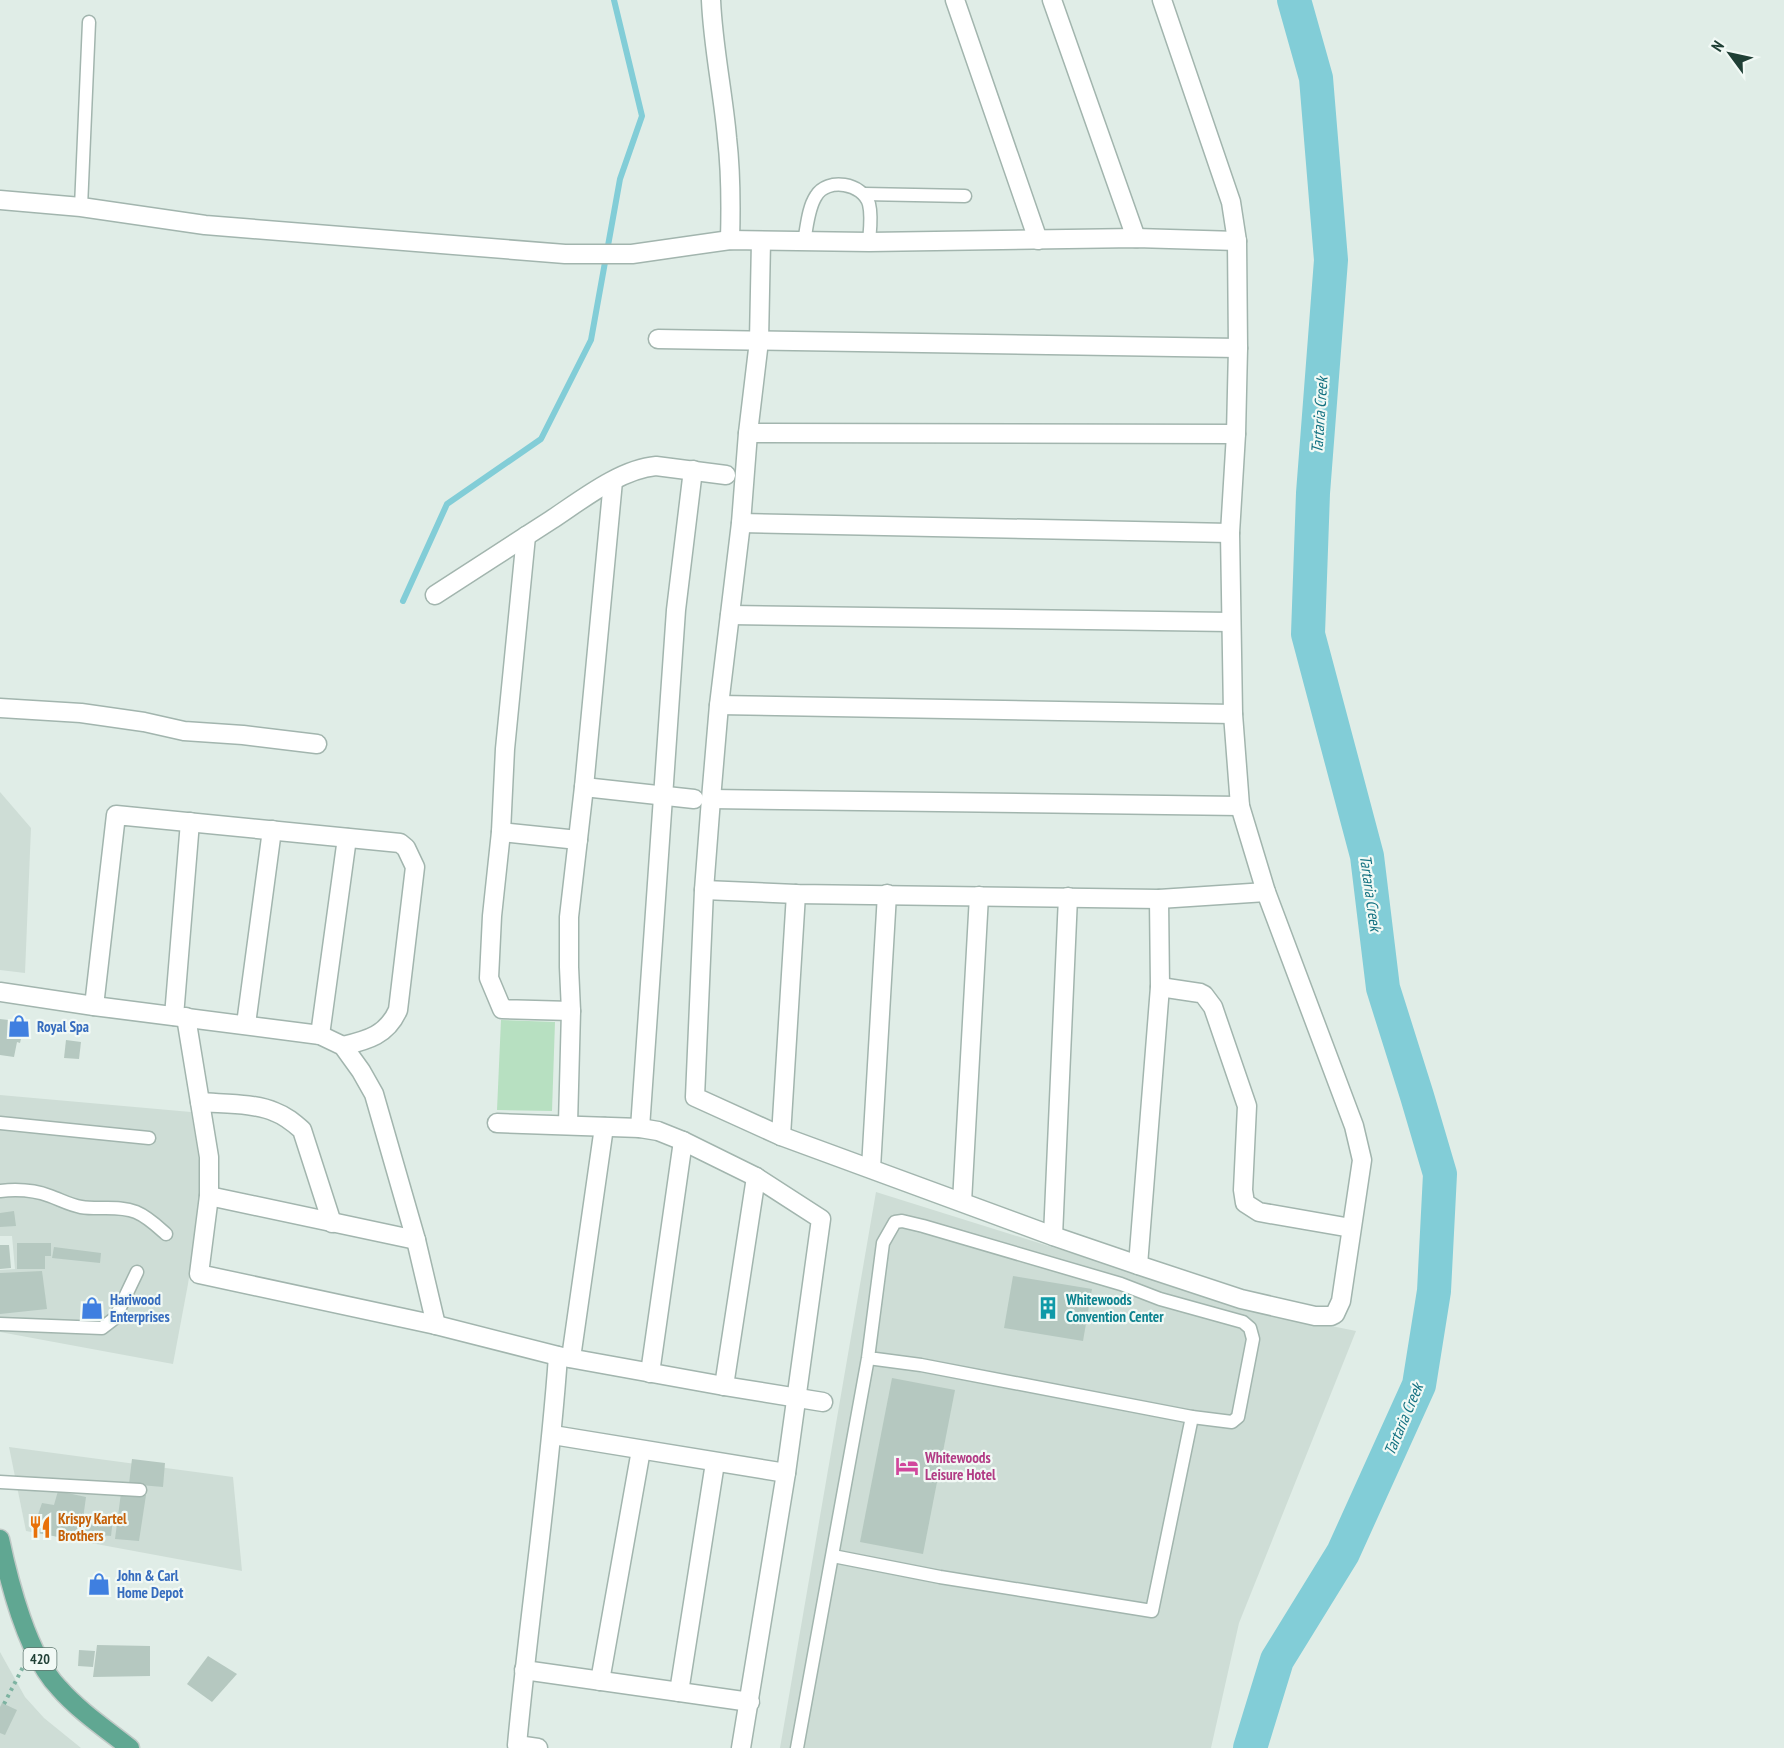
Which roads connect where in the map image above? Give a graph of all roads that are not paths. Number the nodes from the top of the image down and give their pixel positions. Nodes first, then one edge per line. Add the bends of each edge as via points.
1 (711, 0) edge
2 (955, 0) edge
3 (1052, 0) edge
4 (1162, 0) edge
5 (89, 22) dead end
6 (864, 194) junction
7 (965, 196) dead end
8 (0, 200) edge
9 (81, 207) junction
10 (1136, 238) junction
11 (730, 240) junction
12 (1038, 240) junction
13 (762, 241) junction
14 (1237, 241) junction
15 (804, 242) junction
16 (869, 242) junction
17 (658, 339) dead end
18 (759, 341) junction
19 (1238, 348) junction
20 (748, 433) junction
21 (1236, 434) junction
22 (693, 470) junction
23 (726, 475) dead end
24 (613, 481) junction
25 (741, 523) junction
26 (1230, 533) junction
27 (526, 536) junction
28 (435, 595) dead end
29 (730, 615) junction
30 (1231, 622) junction
31 (719, 705) junction
32 (0, 708) edge
33 (1233, 714) junction
34 (318, 744) dead end
35 (584, 787) junction
36 (662, 796) junction
37 (703, 799) junction
38 (1240, 806) junction
39 (190, 822) junction
40 (272, 830) junction
41 (501, 832) junction
42 (347, 838) junction
43 (578, 840) junction
44 (705, 890) junction
45 (1266, 892) junction
46 (796, 894) junction
47 (887, 894) junction
48 (979, 896) junction
49 (1068, 897) junction
50 (1160, 899) junction
51 (1160, 987) junction
52 (0, 992) edge
53 (94, 1006) junction
54 (571, 1011) junction
55 (180, 1016) junction
56 (246, 1024) junction
57 (320, 1035) junction
58 (343, 1046) junction
59 (200, 1102) junction
60 (0, 1123) edge
61 (497, 1123) dead end
62 (568, 1124) junction
63 (604, 1127) junction
64 (640, 1128) junction
65 (781, 1136) junction
66 (149, 1137) dead end
67 (683, 1141) junction
68 (871, 1168) junction
69 (756, 1177) junction
70 (0, 1191) edge
71 (209, 1197) junction
72 (962, 1202) junction
73 (332, 1223) junction
74 (1350, 1228) junction
75 (166, 1234) dead end
76 (1053, 1236) junction
77 (416, 1240) junction
78 (1138, 1265) junction
79 (137, 1272) dead end
80 (0, 1324) edge
81 (436, 1325) junction
82 (565, 1357) junction
83 (868, 1358) junction
84 (650, 1373) junction
85 (724, 1386) junction
86 (796, 1397) junction
87 (824, 1402) dead end
88 (1192, 1417) junction
89 (553, 1435) junction
90 (641, 1450) junction
91 (715, 1463) junction
92 (786, 1473) junction
93 (0, 1482) edge
94 (140, 1490) dead end
95 (0, 1539) edge
96 (833, 1556) junction
97 (524, 1670) junction
98 (600, 1681) junction
99 (679, 1692) junction
100 (750, 1702) junction
101 (129, 1748) edge
102 (538, 1748) edge
103 (741, 1748) edge
104 (797, 1748) edge

1 - 11 street via 727,138
2 - 12 street
3 - 10 street
4 - 14 street via 1231,201
5 - 9 lane
6 - 7 lane
6 - 15 lane via 855,187 831,185 821,189 814,197
6 - 16 lane via 870,219
8 - 9 street
9 - 11 street via 205,225 564,254 632,254
10 - 12 street
10 - 14 street
11 - 13 street
12 - 16 street
13 - 15 street
13 - 18 street
14 - 19 street
15 - 16 street
17 - 18 street
18 - 19 street
18 - 20 street
19 - 21 street
20 - 21 street
20 - 25 street
21 - 26 street
22 - 23 street
22 - 24 street via 645,466
22 - 36 street via 676,610
24 - 27 street
24 - 35 street
25 - 26 street
25 - 29 street
26 - 30 street
27 - 28 street
27 - 41 street
29 - 30 street
29 - 31 street
30 - 33 street
31 - 33 street
31 - 37 street
32 - 34 street via 81,713 184,731
33 - 38 street
35 - 36 street
35 - 43 street
36 - 37 street
36 - 64 street
37 - 38 street
37 - 44 street
38 - 45 street
39 - 40 street
39 - 53 street via 116,815
39 - 55 street
40 - 42 street
40 - 56 street
41 - 43 street
41 - 54 street via 489,978 502,1010
42 - 57 street
42 - 58 street via 400,843 415,867 398,1010 392,1023 370,1039
43 - 54 street via 569,917
44 - 46 street
44 - 65 street via 695,1097
45 - 50 street
45 - 74 street via 1354,1126 1362,1160
46 - 47 street
46 - 65 street
47 - 48 street
47 - 68 street
48 - 49 street
48 - 72 street
49 - 50 street
49 - 76 street
50 - 51 street
51 - 74 street via 1200,993 1213,1007 1248,1106 1245,1203 1259,1212
51 - 78 street
52 - 53 street
53 - 55 street
54 - 62 street
55 - 56 street
55 - 59 street
56 - 57 street
57 - 58 street
58 - 77 street via 374,1094
59 - 71 street via 209,1157
59 - 73 street via 274,1111 302,1130
60 - 66 lane
61 - 62 street
62 - 63 street
63 - 64 street
63 - 82 street
64 - 67 street
65 - 68 street
67 - 69 street
67 - 84 street
68 - 72 street
69 - 85 street
69 - 86 street via 821,1219
70 - 75 lane via 16,1189 48,1195 82,1208 135,1211
71 - 73 street
71 - 81 street via 199,1274
72 - 76 street
73 - 77 street
74 - 78 street via 1341,1301 1330,1316 1241,1299
76 - 78 street
77 - 81 street
79 - 80 lane via 115,1318 102,1328
81 - 82 street
82 - 84 street
82 - 89 street
83 - 88 lane
83 - 88 lane via 883,1243 895,1222 902,1221 1243,1322 1253,1339 1238,1417 1232,1422
83 - 96 lane
84 - 85 street
85 - 86 street
86 - 87 street
86 - 92 street
88 - 96 lane via 1152,1611
89 - 90 street
89 - 97 street
90 - 91 street
90 - 98 street
91 - 92 street
91 - 99 street
92 - 100 street
93 - 94 lane
95 - 101 main road, 420 via 18,1605 46,1672 57,1687
96 - 104 lane
97 - 98 street
97 - 102 street via 518,1745
98 - 99 street
99 - 100 street
100 - 103 street

